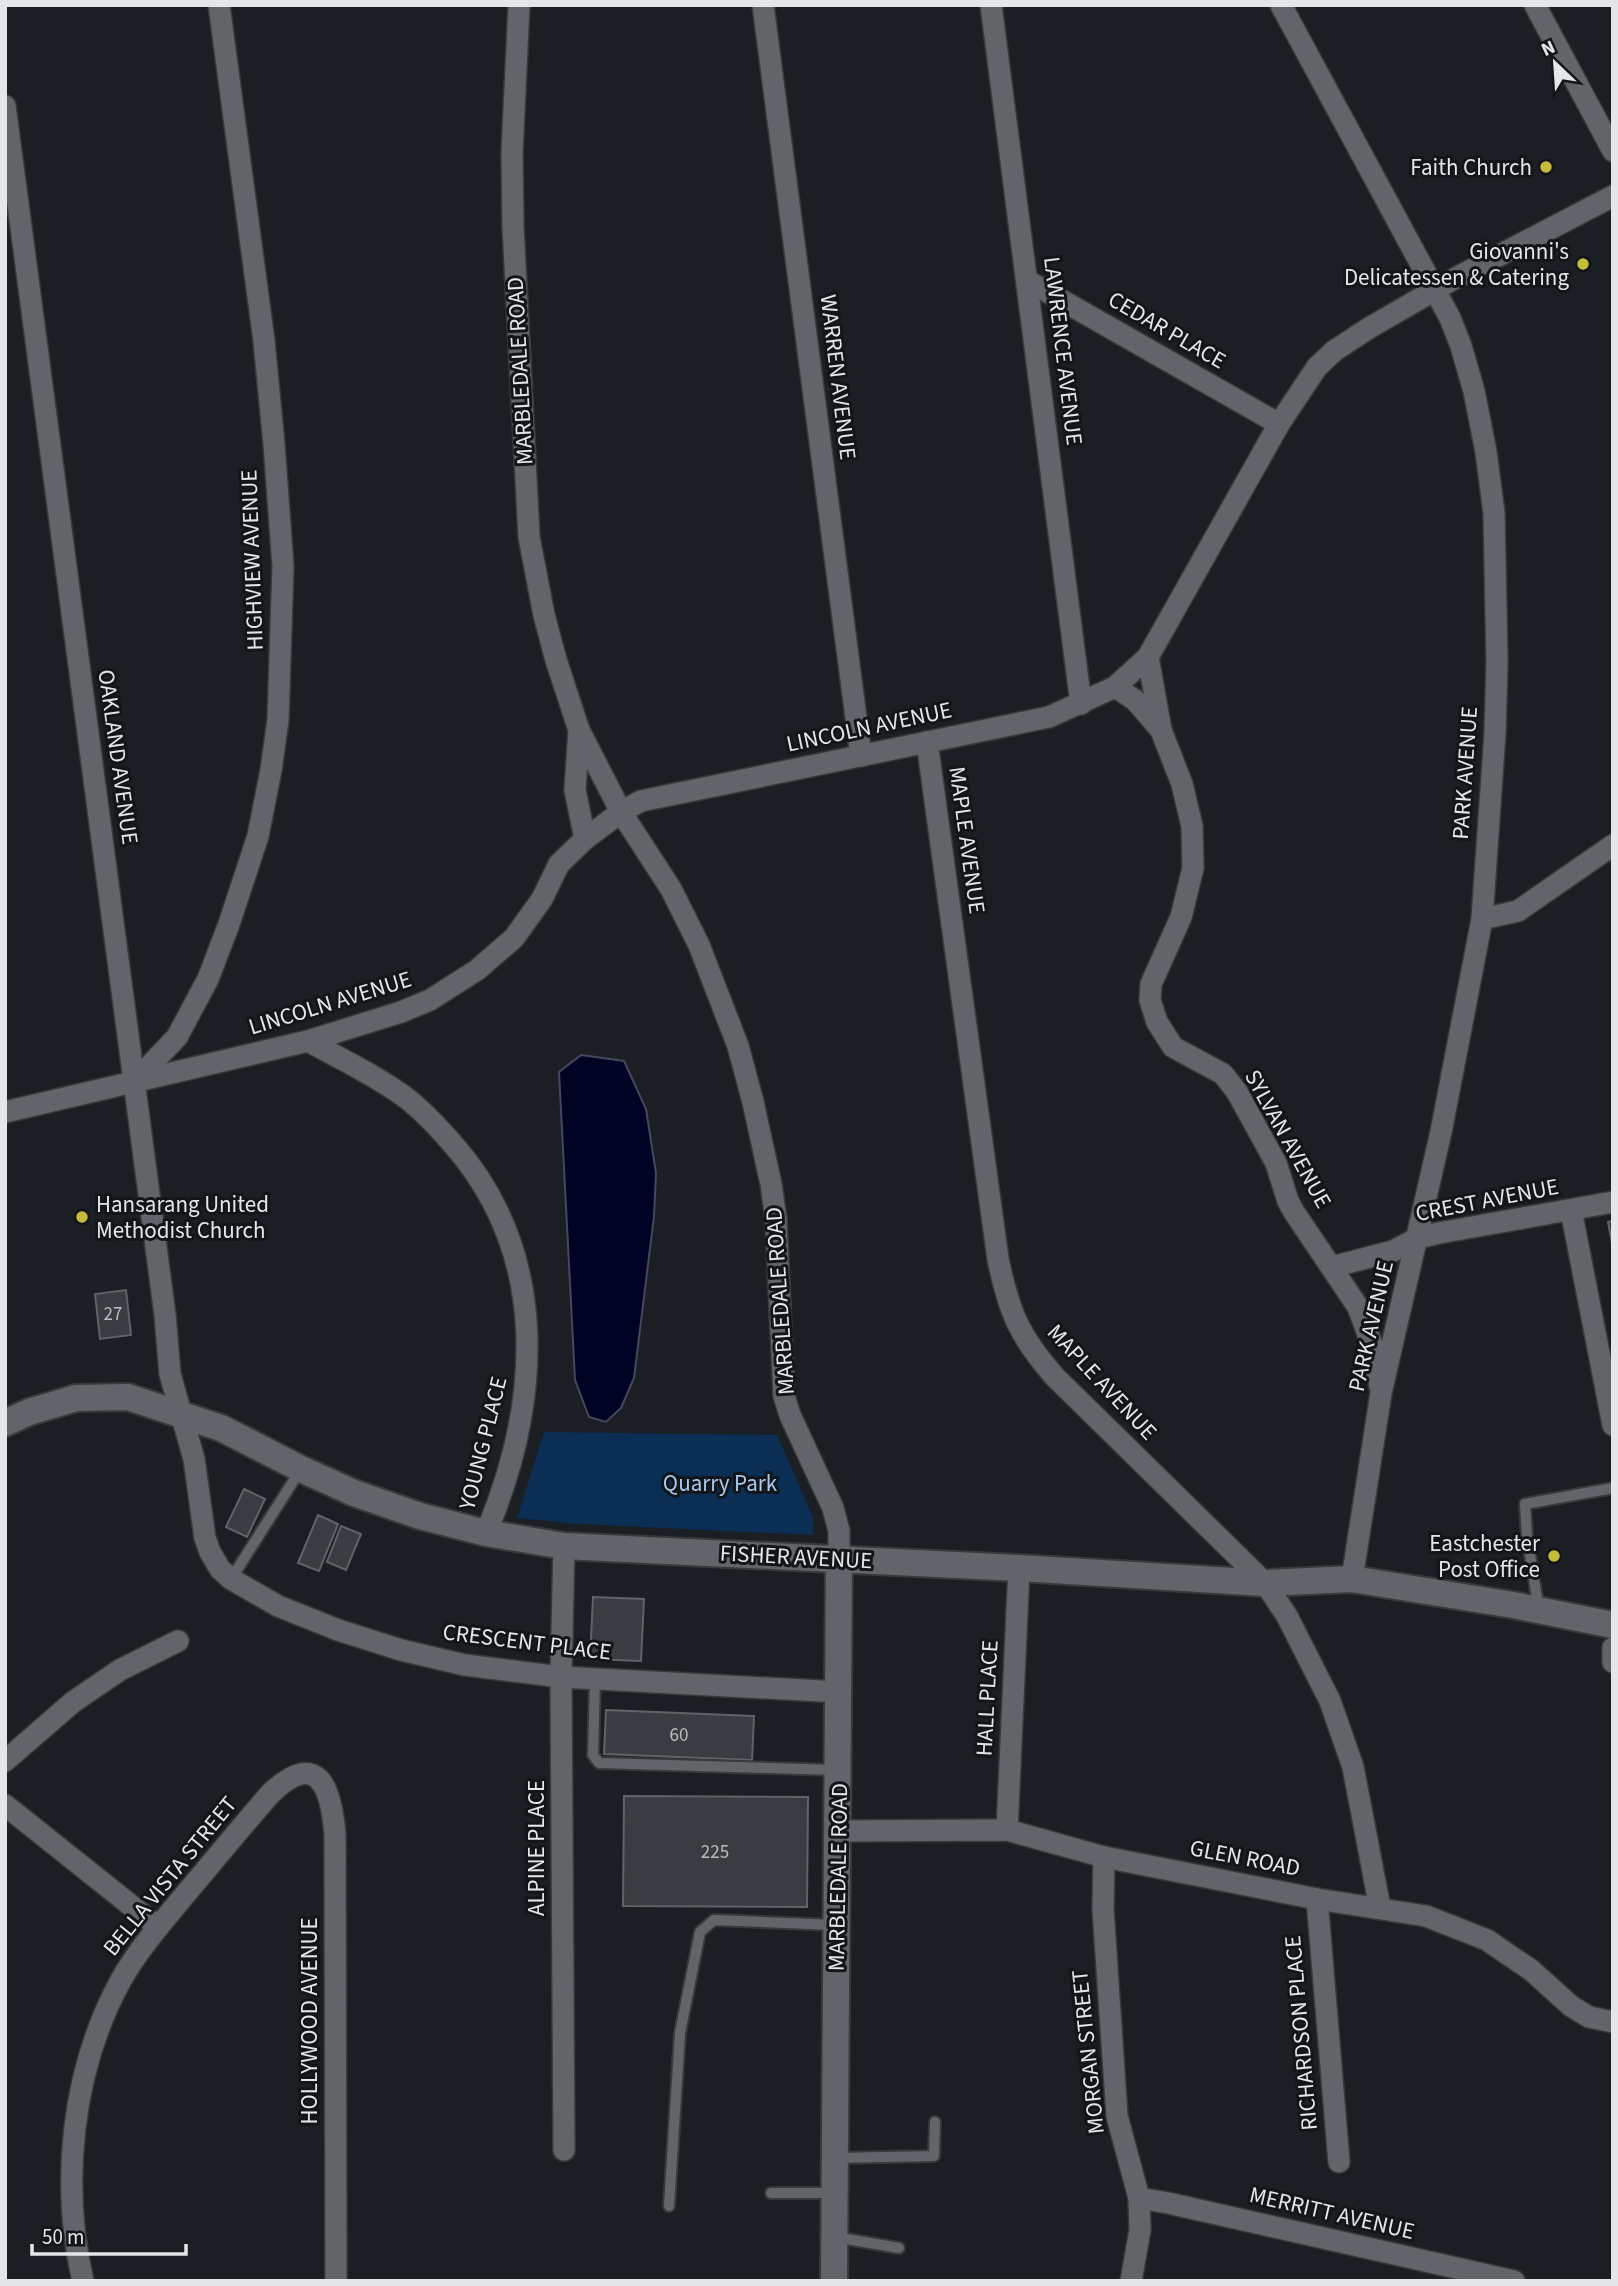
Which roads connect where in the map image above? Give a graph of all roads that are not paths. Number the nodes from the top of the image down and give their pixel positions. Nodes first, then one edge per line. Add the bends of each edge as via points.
1 (219, 5) edge
2 (519, 5) edge
3 (763, 5) edge
4 (991, 5) edge
5 (1280, 5) edge
6 (1535, 5) edge
7 (5, 106) edge
8 (1613, 151) edge
9 (1613, 196) edge
10 (1028, 281) junction
11 (1434, 292) junction
12 (1279, 424) junction
13 (1148, 657) junction
14 (1115, 687) junction
15 (1081, 704) junction
16 (579, 730) junction
17 (1161, 730) junction
18 (927, 742) junction
19 (861, 756) junction
20 (621, 812) junction
21 (585, 839) junction
22 (1613, 845) edge
23 (1482, 919) junction
24 (308, 1041) junction
25 (134, 1082) junction
26 (5, 1112) edge
27 (1613, 1202) edge
28 (1571, 1210) junction
29 (1418, 1238) junction
30 (1332, 1266) junction
31 (1381, 1393) junction
32 (181, 1415) junction
33 (5, 1423) edge
34 (1613, 1425) edge
35 (301, 1469) junction
36 (1613, 1488) edge
37 (486, 1533) junction
38 (564, 1546) junction
39 (839, 1558) junction
40 (1019, 1568) junction
41 (231, 1579) junction
42 (1352, 1579) junction
43 (1265, 1583) junction
44 (1539, 1610) junction
45 (1613, 1625) edge
46 (178, 1641) dead end
47 (1613, 1648) edge
48 (1613, 1662) edge
49 (561, 1677) junction
50 (595, 1678) junction
51 (840, 1692) junction
52 (5, 1761) edge
53 (839, 1770) junction
54 (306, 1773) joint
55 (5, 1805) edge
56 (1007, 1830) junction
57 (838, 1831) junction
58 (1104, 1857) junction
59 (1317, 1899) junction
60 (1380, 1908) junction
61 (838, 1925) junction
62 (158, 1927) junction
63 (1613, 2022) edge
64 (934, 2122) dead end
65 (564, 2150) dead end
66 (835, 2158) junction
67 (1339, 2162) dead end
68 (771, 2193) dead end
69 (835, 2193) junction
70 (1139, 2199) junction
71 (669, 2206) dead end
72 (835, 2237) junction
73 (899, 2248) dead end
74 (83, 2281) edge
75 (336, 2281) edge
76 (834, 2281) edge
77 (1131, 2281) edge
78 (1514, 2281) edge

1 - 25 street, HIGHVIEW AVENUE via 274,444 283,566 278,720 258,836 208,979 177,1037
2 - 16 street, MARBLEDALE ROAD via 513,226 529,537 555,660
3 - 19 street, WARREN AVENUE
4 - 10 street, LAWRENCE AVENUE
5 - 11 street, PARK AVENUE
6 - 8 street
7 - 25 street, OAKLAND AVENUE
9 - 11 street, LINCOLN AVENUE
10 - 12 street, CEDAR PLACE
10 - 15 street, LAWRENCE AVENUE
11 - 12 street, LINCOLN AVENUE via 1334,351 1317,367
11 - 23 street, PARK AVENUE via 1450,318 1468,369 1494,513 1496,686
12 - 13 street, LINCOLN AVENUE
13 - 14 street, LINCOLN AVENUE
13 - 17 street, SYLVAN AVENUE
14 - 15 street, LINCOLN AVENUE
14 - 17 street, SYLVAN AVENUE via 1135,700
15 - 18 street, LINCOLN AVENUE via 1049,717
16 - 20 street, MARBLEDALE ROAD
16 - 21 street, MARBLEDALE ROAD via 575,790
17 - 30 street, SYLVAN AVENUE via 1182,784 1193,868 1181,917 1151,984 1157,1022 1173,1047 1223,1074 1237,1092 1276,1163 1294,1212
18 - 19 street, LINCOLN AVENUE
18 - 43 street, MAPLE AVENUE via 998,1259 1014,1321 1055,1377
19 - 20 street, LINCOLN AVENUE via 641,801
20 - 21 street, LINCOLN AVENUE
20 - 39 street, MARBLEDALE ROAD via 671,889 699,945 738,1046 776,1219 784,1396 833,1508
21 - 24 street, LINCOLN AVENUE via 559,864 514,938 477,970 411,1008
22 - 23 street via 1518,911
23 - 29 street, PARK AVENUE
24 - 25 street, LINCOLN AVENUE
24 - 37 street, YOUNG PLACE via 372,1075 435,1124 486,1189 517,1259 528,1326 528,1371 515,1441
25 - 26 street, LINCOLN AVENUE
25 - 32 street, OAKLAND AVENUE via 170,1374
27 - 28 street, CREST AVENUE
28 - 29 street, CREST AVENUE
28 - 34 street
29 - 30 street, CREST AVENUE via 1394,1251
29 - 31 street, PARK AVENUE
30 - 31 street, SYLVAN AVENUE via 1358,1307 1372,1345
31 - 42 street, PARK AVENUE
32 - 33 street, FISHER AVENUE via 128,1397 98,1396 60,1402
32 - 35 street, FISHER AVENUE via 221,1428
32 - 41 street, CRESCENT PLACE via 194,1459 205,1538 220,1569
35 - 37 street, FISHER AVENUE via 419,1516
35 - 41 lane
36 - 44 lane via 1525,1504
37 - 38 street, FISHER AVENUE
38 - 39 street, FISHER AVENUE
38 - 49 street, ALPINE PLACE
39 - 40 street, FISHER AVENUE
39 - 51 street, MARBLEDALE ROAD
40 - 43 street, FISHER AVENUE
40 - 56 street, HALL PLACE
41 - 49 street, CRESCENT PLACE via 278,1606 401,1650 465,1665
42 - 43 street, FISHER AVENUE
42 - 44 street, FISHER AVENUE
43 - 60 street, MAPLE AVENUE via 1330,1701 1353,1767
44 - 45 street, FISHER AVENUE
46 - 52 street via 120,1670 73,1702
47 - 48 street
49 - 50 street, CRESCENT PLACE
49 - 65 street, ALPINE PLACE
50 - 51 street, CRESCENT PLACE
50 - 53 lane via 593,1755 599,1763
51 - 53 street, MARBLEDALE ROAD
53 - 57 street, MARBLEDALE ROAD
54 - 62 street, BELLA VISTA STREET via 285,1779 271,1793
54 - 75 street, HOLLYWOOD AVENUE via 322,1782 328,1793 335,1834
55 - 62 street
56 - 57 street, GLEN ROAD
56 - 58 street, GLEN ROAD
57 - 61 street, MARBLEDALE ROAD
58 - 59 street, GLEN ROAD
58 - 70 street, MORGAN STREET via 1103,1909 1117,2116
59 - 60 street, GLEN ROAD
59 - 67 street, RICHARDSON PLACE
60 - 63 street, GLEN ROAD via 1426,1916 1487,1940 1572,2006 1589,2017
61 - 66 street, MARBLEDALE ROAD
61 - 71 lane via 714,1920 700,1932 680,2033
62 - 74 street, BELLA VISTA STREET via 121,1980 100,2027 80,2096 72,2196
64 - 66 lane via 934,2156
66 - 69 street, MARBLEDALE ROAD
68 - 69 lane
69 - 72 street, MARBLEDALE ROAD
70 - 77 street, MORGAN STREET via 1140,2230
70 - 78 street, MERRITT AVENUE
72 - 73 lane
72 - 76 street, MARBLEDALE ROAD

